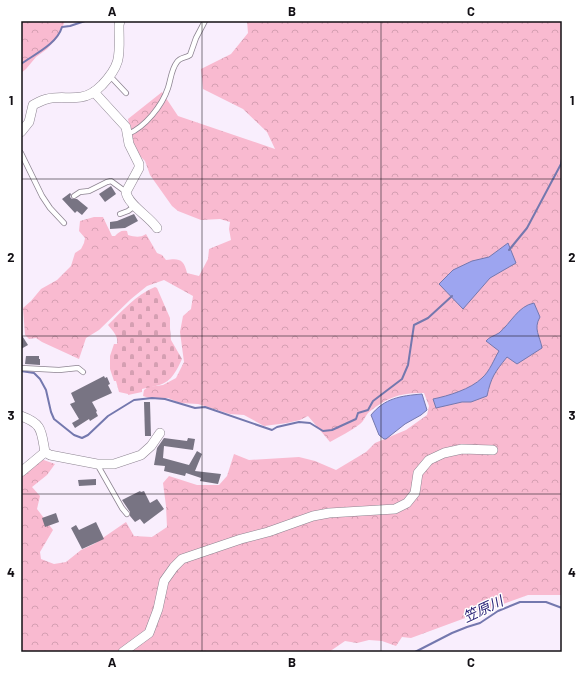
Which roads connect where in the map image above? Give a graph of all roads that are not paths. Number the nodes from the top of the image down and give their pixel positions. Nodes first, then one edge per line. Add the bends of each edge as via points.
1 (120, 21) edge
2 (205, 21) edge
3 (110, 76) junction
4 (94, 92) junction
5 (126, 93) dead end
6 (21, 132) edge
7 (128, 134) junction
8 (21, 153) edge
9 (126, 192) junction
10 (74, 196) dead end
11 (131, 202) junction
12 (120, 214) dead end
13 (64, 223) dead end
14 (157, 228) dead end
15 (21, 368) edge
16 (83, 372) dead end
17 (21, 416) edge
18 (160, 433) dead end
19 (493, 450) dead end
20 (45, 452) junction
21 (97, 464) junction
22 (21, 472) edge
23 (127, 514) dead end
24 (123, 652) edge

1 - 3 street via 119,56 115,70
2 - 7 lane via 190,55 177,62 170,76 168,89 156,111 136,131
3 - 4 street
3 - 5 lane
4 - 6 street via 80,98 46,99 33,105 29,122
4 - 7 street via 126,127
7 - 9 street via 129,144 139,168
8 - 13 lane via 42,196
9 - 10 lane via 111,181
9 - 11 street
11 - 12 lane via 132,208
11 - 14 street
15 - 16 lane via 78,368
17 - 20 street via 34,421 38,426
18 - 21 street via 141,455 114,464
19 - 24 street via 462,449 429,460 418,473 415,493 407,503 394,509 329,512 182,559 164,581 149,633
20 - 21 street via 55,457
20 - 22 street
21 - 23 lane

